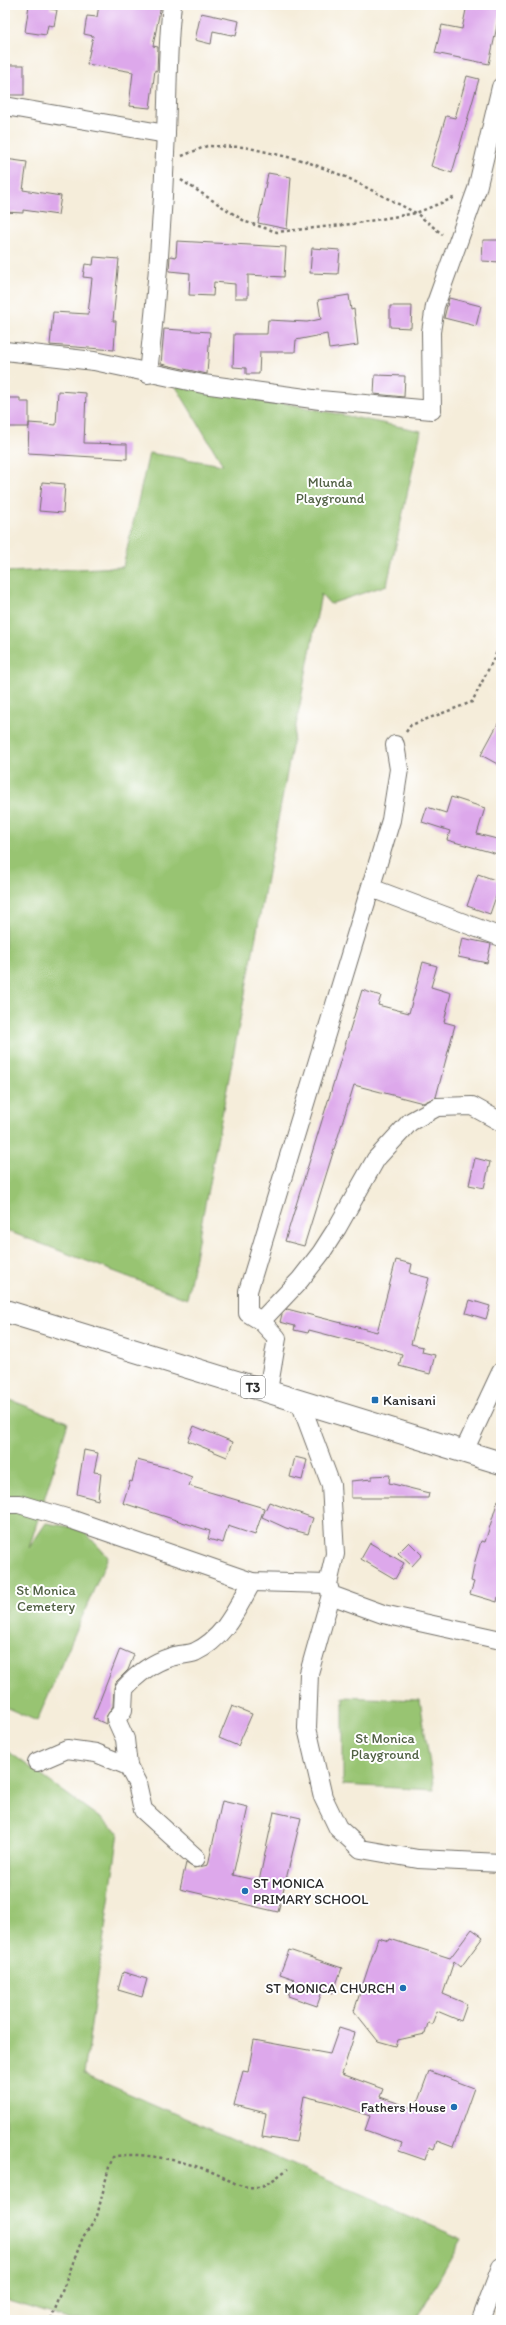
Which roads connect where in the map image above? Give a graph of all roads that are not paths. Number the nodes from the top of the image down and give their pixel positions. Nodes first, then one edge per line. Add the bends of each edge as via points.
1 (172, 5) edge
2 (501, 87) edge
3 (5, 106) edge
4 (166, 134) junction
5 (5, 350) edge
6 (148, 374) junction
7 (395, 745) road end
8 (371, 888) junction
9 (501, 937) edge
10 (501, 1122) edge
11 (5, 1311) edge
12 (261, 1321) junction
13 (501, 1372) edge
14 (268, 1392) junction
15 (300, 1402) junction
16 (464, 1451) junction
17 (501, 1463) edge
18 (5, 1504) edge
19 (252, 1582) junction
20 (330, 1590) junction
21 (501, 1640) edge
22 (37, 1762) dead end
23 (128, 1766) junction
24 (196, 1858) dead end
25 (501, 1863) edge
26 (501, 2267) edge
27 (481, 2320) edge

1 - 4 street
2 - 6 street via 477,189 435,306 431,332 432,410 320,400
3 - 4 street
4 - 6 street via 156,305
5 - 6 street via 94,361
7 - 8 street via 399,769 391,820
8 - 9 street
8 - 12 street via 248,1291 248,1313
10 - 12 street via 472,1106 437,1107 410,1122 376,1159 338,1228 321,1252 300,1280
11 - 14 highway, T3
12 - 14 street via 277,1338
13 - 16 street
14 - 15 highway, T3
15 - 16 highway, T3
15 - 20 street via 331,1485 335,1554
16 - 17 highway, T3
18 - 19 street via 19,1504 73,1520
19 - 20 street
19 - 23 street via 219,1636 194,1652 170,1657 140,1671 124,1689 123,1710 116,1719 125,1739
20 - 21 street via 383,1614
20 - 25 street via 309,1673 307,1728 323,1797 338,1828 361,1849 418,1859
22 - 23 street via 67,1749 96,1753
23 - 24 street via 137,1783 143,1810
26 - 27 street

